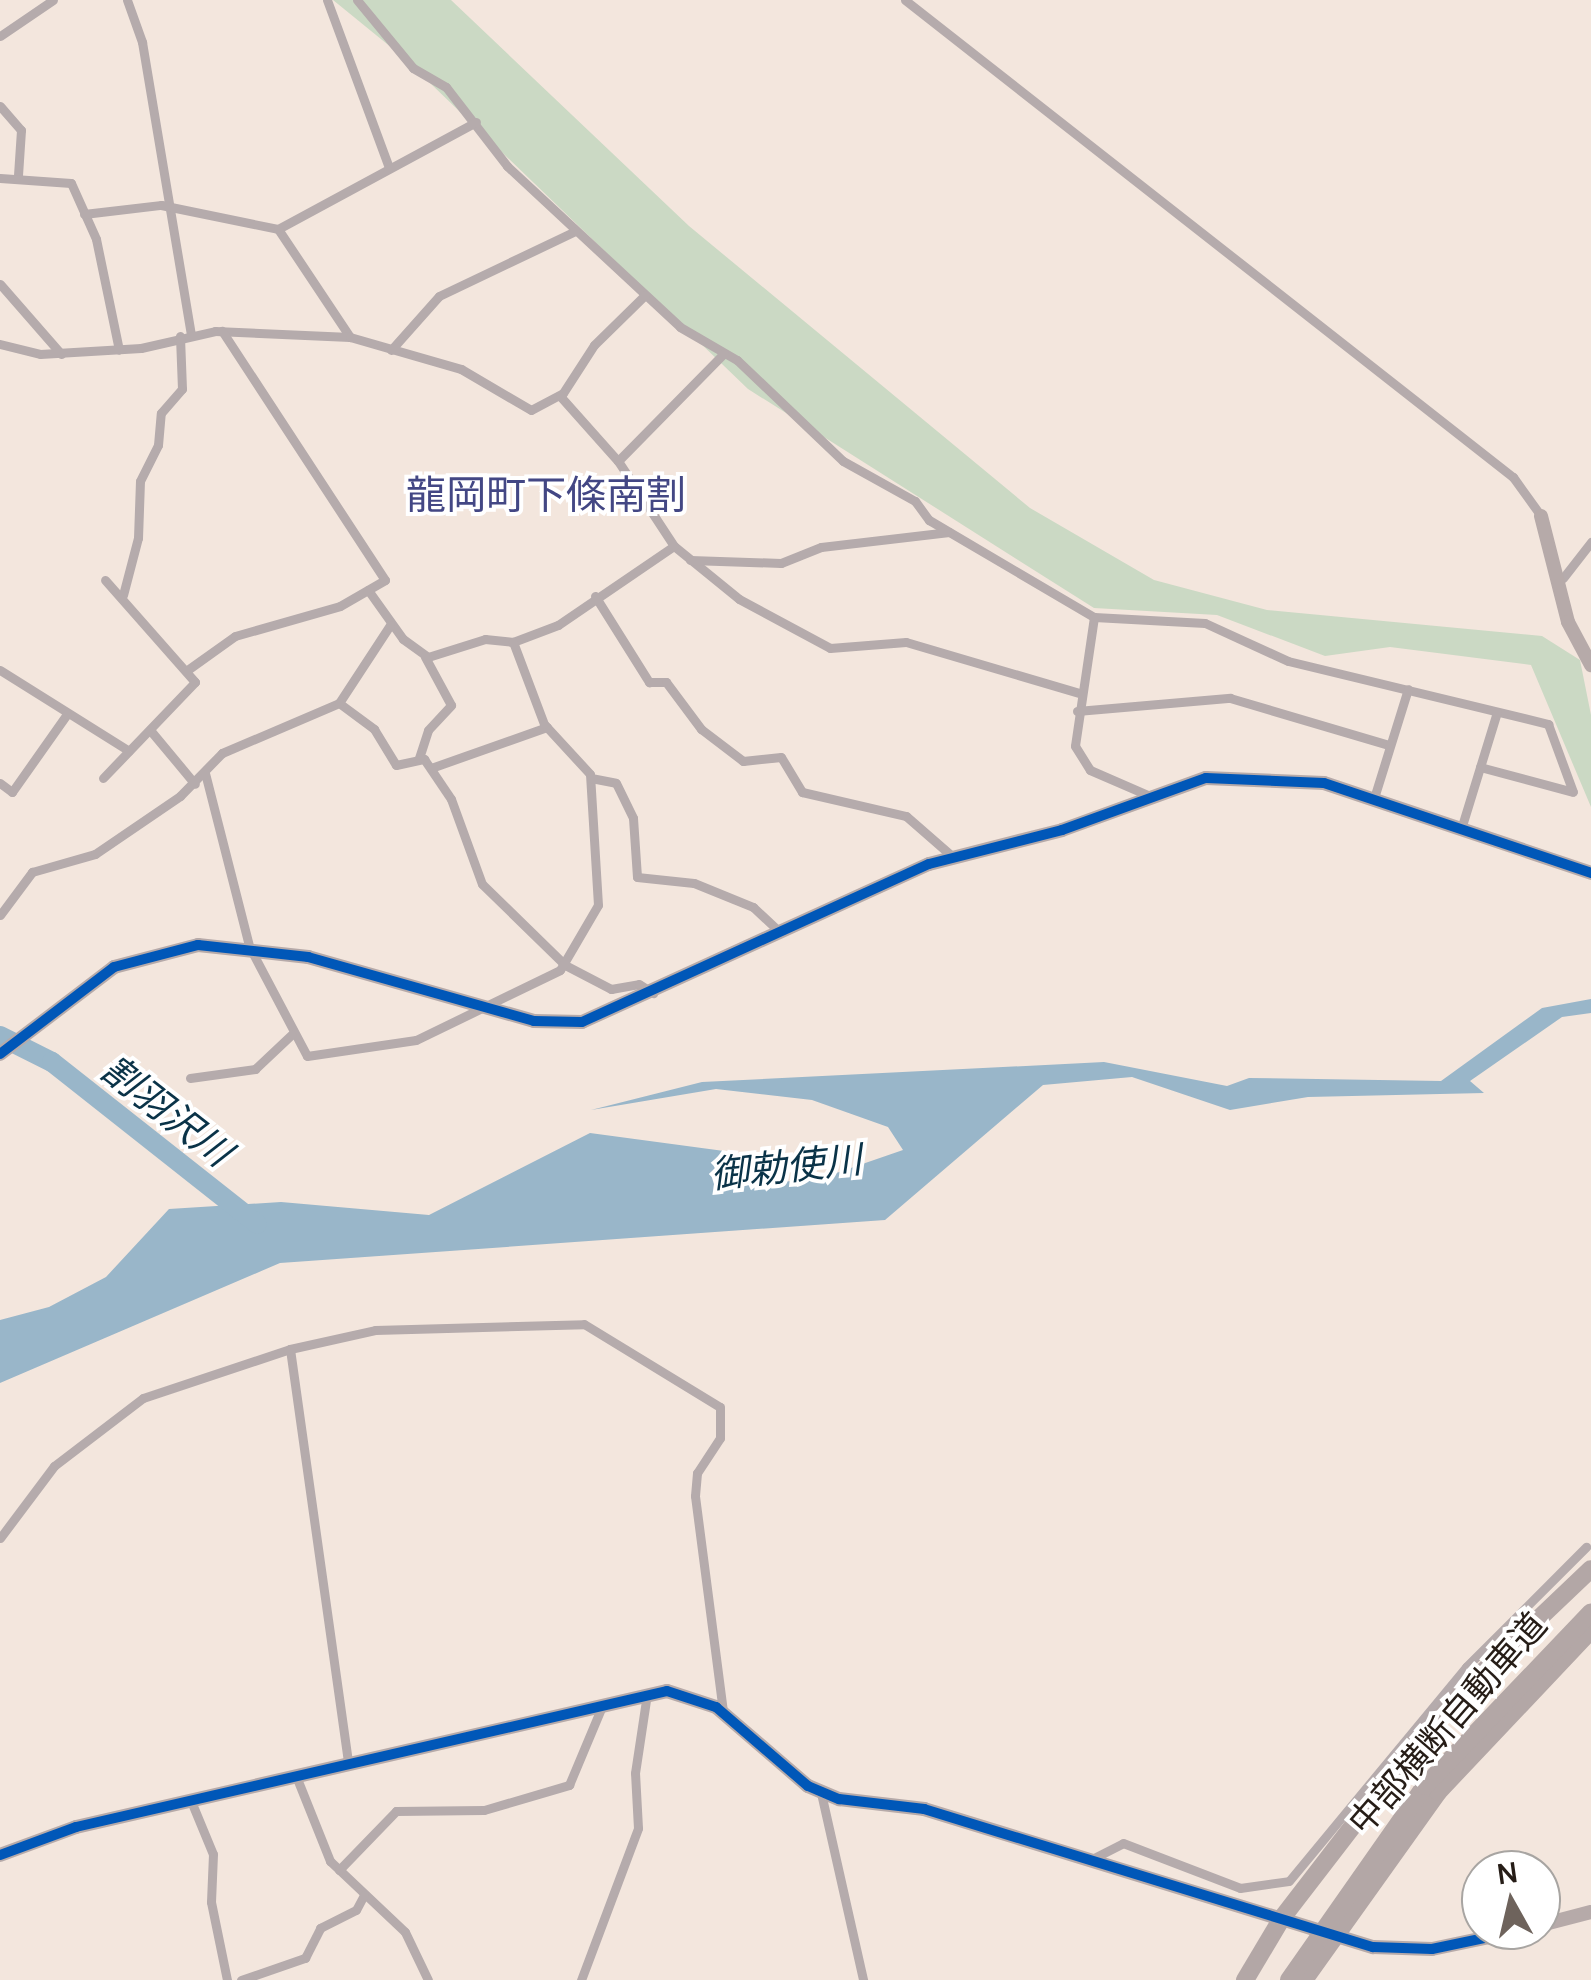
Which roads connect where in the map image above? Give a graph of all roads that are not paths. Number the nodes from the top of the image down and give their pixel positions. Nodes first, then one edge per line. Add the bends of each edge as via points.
1 (54, 0) edge
2 (126, 0) edge
3 (328, 0) edge
4 (357, 0) edge
5 (905, 0) edge
6 (0, 36) edge
7 (0, 106) edge
8 (476, 122) junction
9 (388, 165) junction
10 (18, 175) junction
11 (0, 178) edge
12 (168, 206) junction
13 (84, 214) junction
14 (278, 229) junction
15 (575, 232) junction
16 (0, 284) edge
17 (645, 295) junction
18 (222, 332) junction
19 (191, 334) junction
20 (180, 336) junction
21 (350, 337) junction
22 (0, 344) edge
23 (119, 350) junction
24 (391, 350) junction
25 (724, 352) junction
26 (61, 354) junction
27 (560, 396) junction
28 (618, 460) junction
29 (1541, 516) joint
30 (950, 532) junction
31 (1591, 542) edge
32 (674, 546) junction
33 (690, 560) junction
34 (1563, 578) junction
35 (105, 580) dead end
36 (368, 590) junction
37 (123, 595) junction
38 (595, 596) junction
39 (1094, 617) junction
40 (390, 625) junction
41 (513, 642) junction
42 (425, 657) junction
43 (1591, 664) edge
44 (0, 670) edge
45 (186, 671) junction
46 (1408, 689) junction
47 (1079, 692) junction
48 (340, 703) junction
49 (1077, 710) junction
50 (1497, 712) junction
51 (67, 714) junction
52 (546, 727) junction
53 (150, 730) junction
54 (1389, 745) junction
55 (130, 751) junction
56 (420, 758) junction
57 (1480, 767) junction
58 (431, 768) junction
59 (204, 772) junction
60 (102, 778) dead end
61 (591, 778) junction
62 (0, 783) edge
63 (195, 784) junction
64 (1150, 796) junction
65 (1374, 798) junction
66 (1461, 829) junction
67 (953, 858) junction
68 (1591, 873) edge
69 (0, 915) edge
70 (780, 932) junction
71 (249, 946) junction
72 (565, 965) junction
73 (655, 995) junction
74 (489, 1009) junction
75 (291, 1035) junction
76 (0, 1054) edge
77 (190, 1078) dead end
78 (290, 1348) junction
79 (0, 1538) edge
80 (1586, 1547) dead end
81 (1591, 1569) edge
82 (1591, 1612) edge
83 (1591, 1630) edge
84 (648, 1693) junction
85 (604, 1703) junction
86 (723, 1713) junction
87 (348, 1762) junction
88 (296, 1776) junction
89 (821, 1793) junction
90 (191, 1801) junction
91 (0, 1854) edge
92 (1087, 1862) junction
93 (339, 1870) junction
94 (364, 1895) junction
95 (1591, 1912) edge
96 (1282, 1918) junction
97 (1561, 1920) edge
98 (1333, 1934) junction
99 (1461, 1943) edge
100 (227, 1980) edge
101 (241, 1980) edge
102 (428, 1980) edge
103 (581, 1980) edge
104 (863, 1980) edge
105 (1246, 1980) edge
106 (1289, 1980) edge
107 (1304, 1980) edge

1 - 6 street
2 - 12 street via 142,42
3 - 9 street
4 - 8 street via 413,68 446,87
5 - 29 street via 1513,477
7 - 10 street via 20,130
8 - 9 street
8 - 15 street
9 - 14 street
10 - 11 street
10 - 13 street via 71,183
12 - 13 street
12 - 14 street
12 - 19 street
13 - 23 street
14 - 21 street
15 - 17 street
15 - 24 street via 439,296
16 - 26 street
17 - 25 street
17 - 27 street via 594,345
18 - 19 street
18 - 21 street
18 - 36 street via 385,580
19 - 20 street
20 - 23 street
20 - 37 street via 182,389 161,412 158,445 140,480 138,538
21 - 24 street
22 - 26 street
23 - 26 street
24 - 27 street via 461,368 531,410
25 - 28 street
25 - 30 street via 843,461 915,502
27 - 28 street
28 - 32 street
29 - 34 street
30 - 33 street via 820,546 781,563
30 - 39 street
31 - 34 street
32 - 33 street
32 - 38 street
33 - 47 street via 739,599 830,648 906,642
34 - 43 street via 1568,622
35 - 37 street
36 - 40 street
36 - 45 street via 235,636
37 - 45 street
38 - 41 street via 558,625
38 - 67 street via 649,682 666,682 701,729 744,761 781,757 802,792 906,816
39 - 46 street via 1205,623 1288,661
39 - 47 street
40 - 42 street
40 - 48 street
41 - 42 street via 484,640
41 - 52 street
42 - 56 street via 451,705 428,730
44 - 51 street
45 - 53 street via 194,682
46 - 50 street
46 - 54 street
47 - 49 street
48 - 56 street via 374,729 396,765
48 - 59 street via 244,740
49 - 54 street via 1230,698
49 - 64 street via 1078,756 1106,780
50 - 57 street
50 - 57 street via 1548,724 1573,792
51 - 55 street
51 - 62 street via 12,792
52 - 58 street
52 - 61 street
53 - 55 street
53 - 63 street
54 - 65 street
55 - 60 street
56 - 58 street
57 - 66 street
58 - 72 street via 466,832 482,884
59 - 63 street
59 - 71 street
61 - 70 street via 616,783 633,818 637,878 694,883 752,907
61 - 72 street via 600,892
63 - 69 street via 78,865 32,872
64 - 65 street via 1206,778 1264,775
64 - 67 street via 1062,830
65 - 66 street
66 - 68 street
67 - 70 street
70 - 73 street
71 - 74 street
71 - 75 street
71 - 76 street via 163,949 114,967
72 - 73 street via 611,989 639,984
72 - 74 street
73 - 74 street via 582,1022
74 - 75 street via 416,1040 307,1056
75 - 77 street via 255,1070
78 - 79 street via 143,1398 105,1420 54,1466
78 - 86 street via 402,1326 568,1321 720,1407 720,1438 697,1473 695,1496
78 - 87 street
80 - 92 street via 1466,1667 1289,1881 1240,1888 1123,1843
81 - 96 highway via 1469,1685
82 - 106 highway, 中部横断自動車道, bridge via 1425,1786
83 - 98 highway via 1438,1792
84 - 85 street
84 - 86 street via 683,1694
84 - 103 street via 635,1773 638,1828
85 - 87 street
85 - 93 street via 569,1785 484,1810 396,1811
86 - 89 street
87 - 88 street
88 - 90 street
88 - 93 street
89 - 92 street via 904,1804
89 - 104 street
90 - 91 street
90 - 100 street via 213,1854 211,1902
92 - 96 street
93 - 94 street
94 - 101 street via 356,1910 320,1928 304,1958
94 - 102 street via 405,1932
95 - 97 street
96 - 98 street
96 - 105 highway
98 - 99 street via 1373,1947
98 - 107 highway

